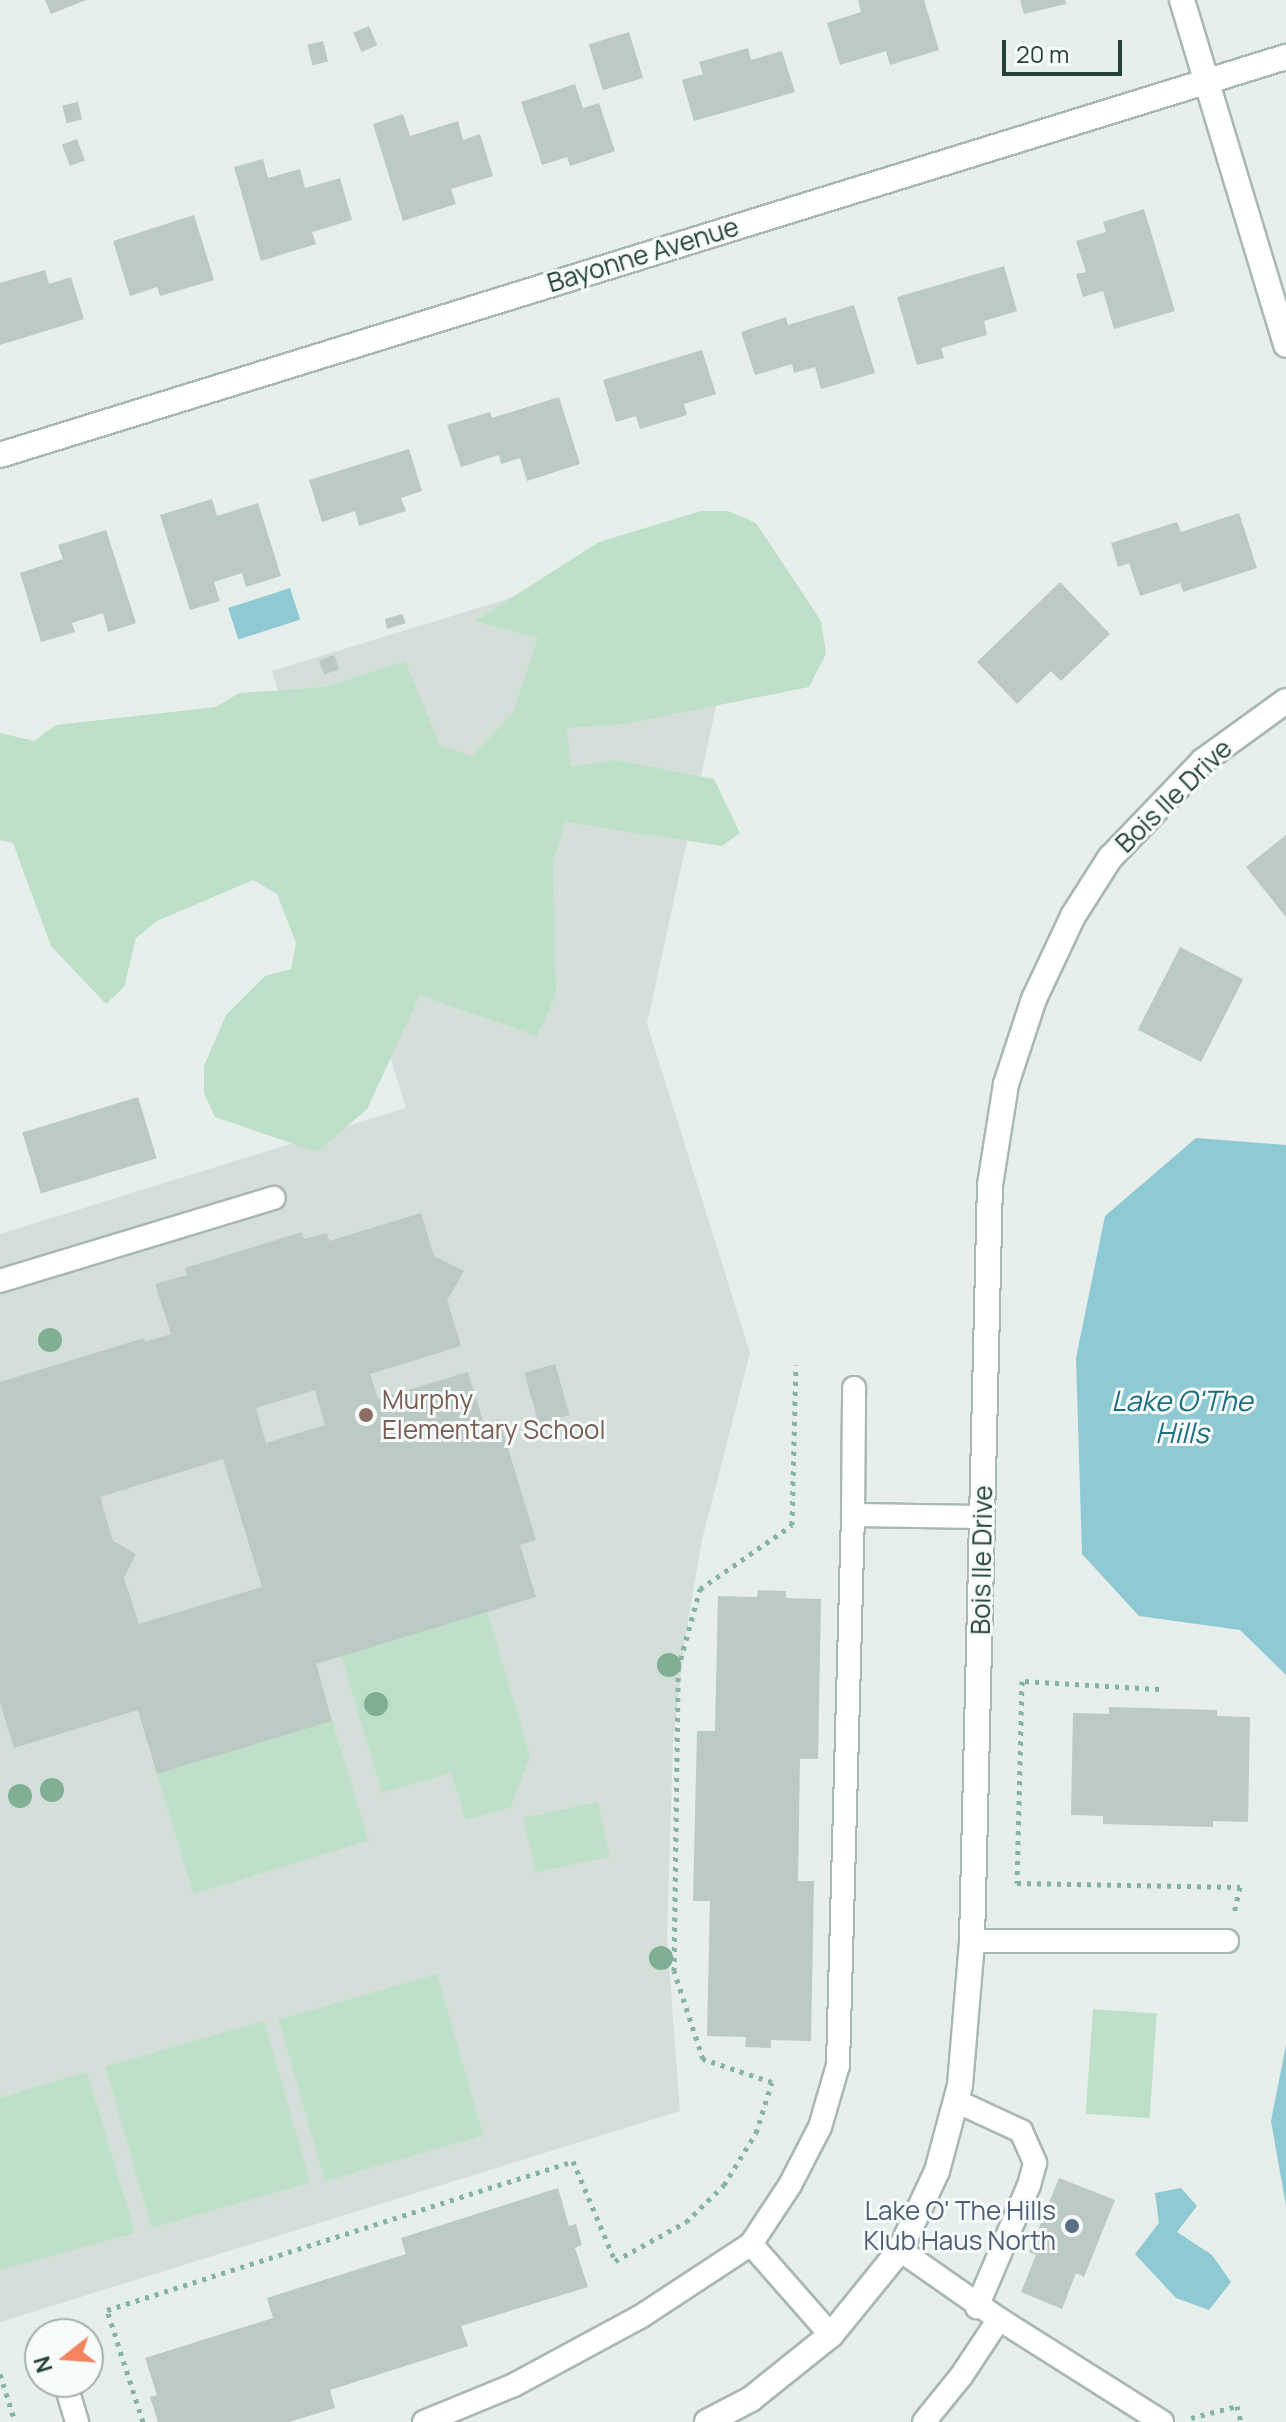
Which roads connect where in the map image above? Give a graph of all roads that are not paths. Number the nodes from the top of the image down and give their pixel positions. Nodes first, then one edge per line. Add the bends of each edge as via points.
1 (1182, 0) edge
2 (1286, 57) edge
3 (1206, 81) junction
4 (1286, 345) edge
5 (0, 455) edge
6 (1286, 701) edge
7 (274, 1198) dead end
8 (0, 1281) edge
9 (854, 1388) dead end
10 (853, 1515) junction
11 (983, 1517) junction
12 (972, 1941) junction
13 (1227, 1941) road end
14 (956, 2101) junction
15 (751, 2244) junction
16 (900, 2250) junction
17 (977, 2307) junction
18 (999, 2319) junction
19 (831, 2335) junction
20 (70, 2398) edge
21 (77, 2422) edge
22 (424, 2422) edge
23 (707, 2422) edge
24 (924, 2422) edge
25 (1162, 2422) edge

1 - 3 street
2 - 3 street, Bayonne Avenue
3 - 4 street
3 - 5 street, Bayonne Avenue
6 - 11 street, Bois Ile Drive via 1203,761 1110,858 1073,916 1034,999 1006,1084 990,1185
7 - 8 lane
9 - 10 lane
10 - 11 lane
10 - 15 lane via 838,2065 820,2127
11 - 12 street, Bois Ile Drive
12 - 13 lane
12 - 14 street, Bois Ile Drive
14 - 16 street, Bois Ile Drive via 937,2171
14 - 17 lane via 1021,2131 1035,2163
15 - 19 lane
15 - 22 lane via 640,2317 514,2385
16 - 17 lane
16 - 19 street, Bois Ile Drive
17 - 18 lane
18 - 24 lane
18 - 25 lane
19 - 23 street, Bois Ile Drive via 751,2399
20 - 21 lane

